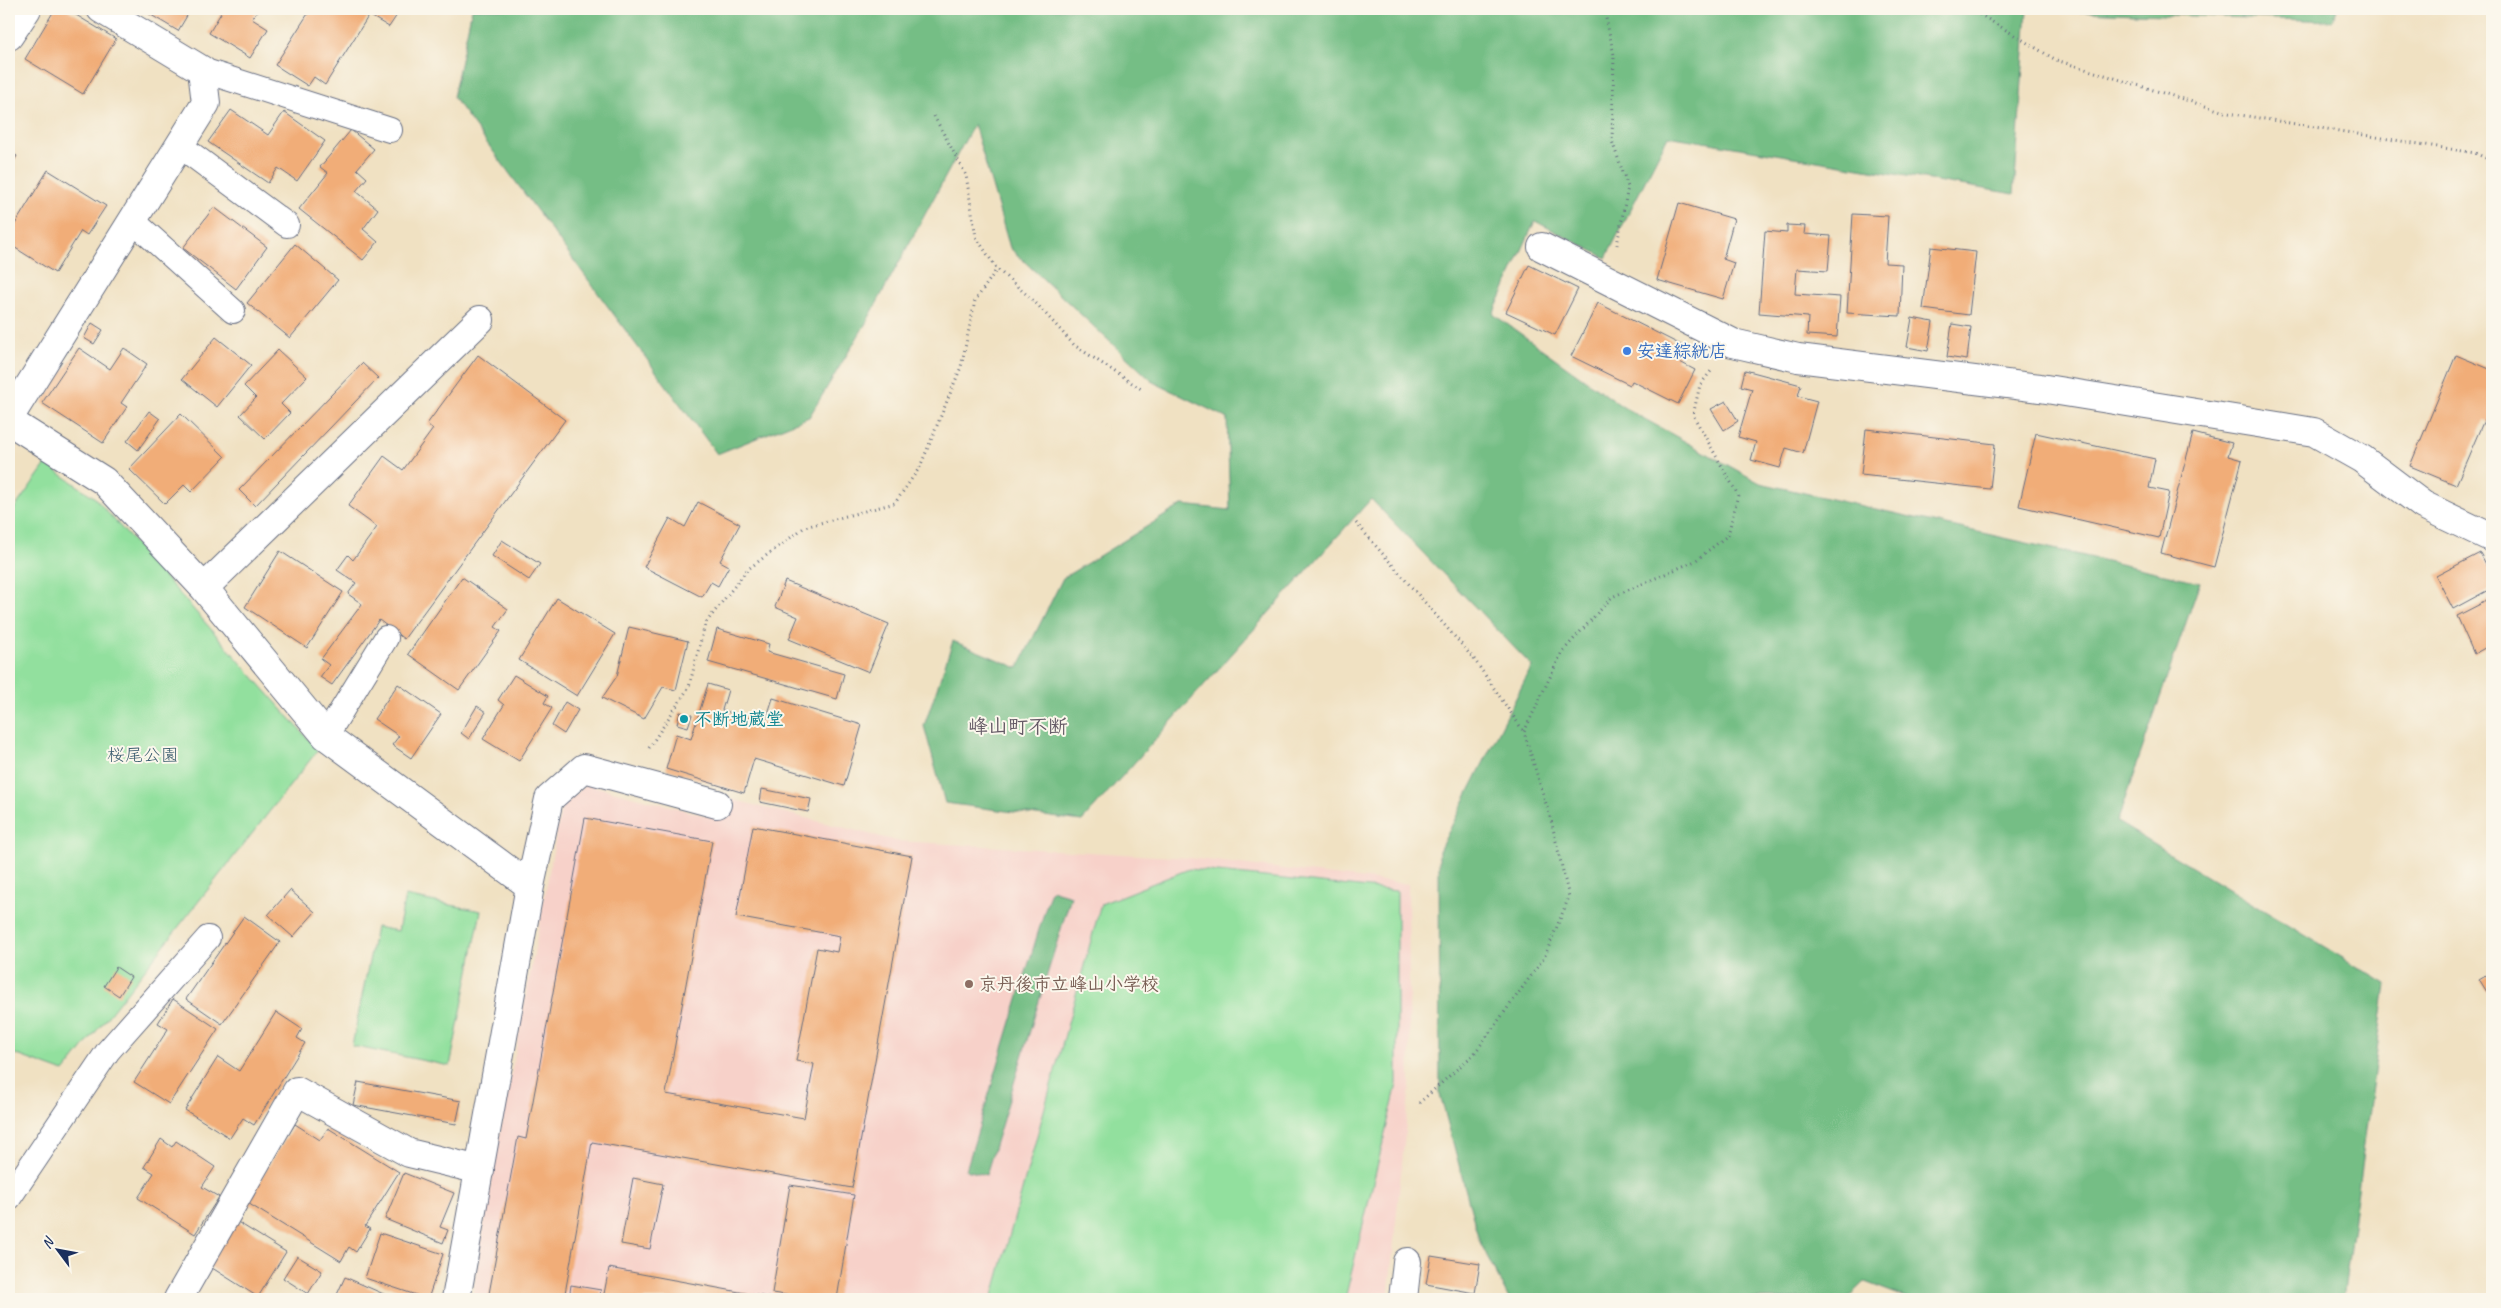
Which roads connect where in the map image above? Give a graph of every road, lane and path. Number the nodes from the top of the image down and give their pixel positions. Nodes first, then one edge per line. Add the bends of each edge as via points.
1 (27, 9) edge
2 (101, 9) edge
3 (1604, 9) edge
4 (1971, 9) edge
5 (9, 36) edge
6 (202, 70) junction
7 (934, 116) dead end
8 (390, 130) dead end
9 (179, 145) junction
10 (2492, 161) edge
11 (132, 220) junction
12 (286, 226) dead end
13 (1542, 247) dead end
14 (997, 270) junction
15 (1611, 280) junction
16 (233, 311) dead end
17 (480, 320) dead end
18 (1733, 343) junction
19 (1140, 389) dead end
20 (9, 419) edge
21 (1356, 523) dead end
22 (2492, 538) edge
23 (204, 588) junction
24 (386, 638) dead end
25 (1524, 732) junction
26 (326, 736) junction
27 (628, 779) junction
28 (716, 804) dead end
29 (530, 886) junction
30 (208, 938) dead end
31 (1419, 1103) dead end
32 (480, 1170) junction
33 (9, 1198) edge
34 (1406, 1262) dead end
35 (178, 1299) edge
36 (456, 1299) edge
37 (1403, 1299) edge

1 - 5 street
2 - 6 street
3 - 15 path via 1614,55 1612,141 1628,187
4 - 10 path via 2056,60 2228,113 2474,153
6 - 8 lane
6 - 9 street via 206,103
7 - 14 path via 966,175 976,237
9 - 11 street
9 - 12 lane
11 - 16 lane
11 - 20 street
13 - 15 street
14 - 19 path via 1034,301 1074,344
14 - 27 path via 975,302 961,367 920,467 895,503 805,527 747,570 705,624 689,686
15 - 18 street
17 - 23 street
18 - 22 street via 1798,358 2049,390 2314,432 2362,459 2423,505
18 - 25 path via 1700,385 1693,415 1738,495 1728,536 1695,561 1612,597 1562,652
20 - 23 street via 104,482
21 - 25 path via 1474,659
23 - 26 street
24 - 26 lane
25 - 31 path via 1551,820 1569,897 1544,958 1486,1038 1474,1054
26 - 29 street
27 - 28 street
27 - 29 street via 584,768 549,800
29 - 32 street
30 - 33 lane via 108,1051
32 - 35 street via 409,1153 298,1091
32 - 36 street
34 - 37 street

